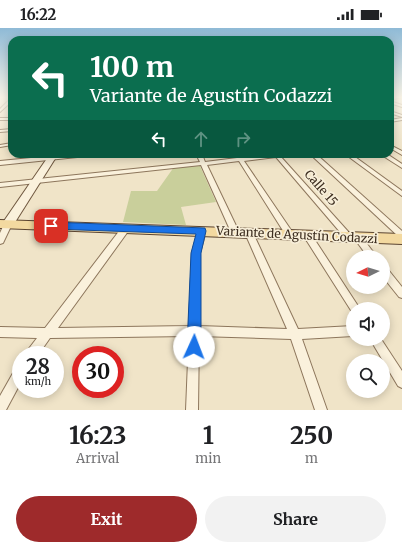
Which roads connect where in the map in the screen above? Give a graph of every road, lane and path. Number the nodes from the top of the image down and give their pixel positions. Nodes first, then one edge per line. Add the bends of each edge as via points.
1 (39, 158) edge
2 (51, 158) edge
3 (201, 158) edge
4 (233, 158) edge
5 (240, 158) edge
6 (280, 158) edge
7 (317, 158) edge
8 (353, 158) edge
9 (389, 158) edge
10 (203, 163) junction
11 (0, 164) edge
12 (402, 166) edge
13 (37, 181) junction
14 (0, 185) edge
15 (402, 194) edge
16 (4, 224) edge
17 (126, 228) junction
18 (202, 231) junction
19 (235, 232) junction
20 (250, 233) junction
21 (290, 235) junction
22 (402, 235) edge
23 (308, 236) junction
24 (354, 237) junction
25 (402, 239) edge
26 (0, 241) edge
27 (366, 250) edge
28 (390, 279) edge
29 (402, 294) edge
30 (350, 302) edge
31 (346, 330) edge
32 (195, 331) junction
33 (0, 332) edge
34 (47, 333) junction
35 (295, 334) junction
36 (38, 346) edge
37 (379, 346) edge
38 (402, 382) edge
39 (12, 386) edge
40 (0, 408) edge
41 (192, 410) edge
42 (321, 410) edge

1 - 11 street
2 - 13 street
3 - 10 street
4 - 10 street
5 - 21 street
6 - 24 street, Calle 15
7 - 22 street
8 - 15 street
9 - 12 street
10 - 13 street
10 - 19 street
13 - 14 street
13 - 16 street
16 - 17 main road, Variante de Agustín Codazzi
16 - 26 street
17 - 18 main road, Variante de Agustín Codazzi
17 - 34 street
18 - 19 main road, Variante de Agustín Codazzi
18 - 32 street via 196,253
19 - 20 main road, Variante de Agustín Codazzi
20 - 21 main road, Variante de Agustín Codazzi
20 - 35 street
21 - 23 main road, Variante de Agustín Codazzi
23 - 24 main road, Variante de Agustín Codazzi
23 - 30 street
24 - 25 main road, Variante de Agustín Codazzi
24 - 27 street, Calle 15
28 - 29 street
31 - 35 street
32 - 34 street
32 - 35 street
32 - 41 street
33 - 34 street
34 - 36 street
35 - 42 street
37 - 38 street
39 - 40 street

